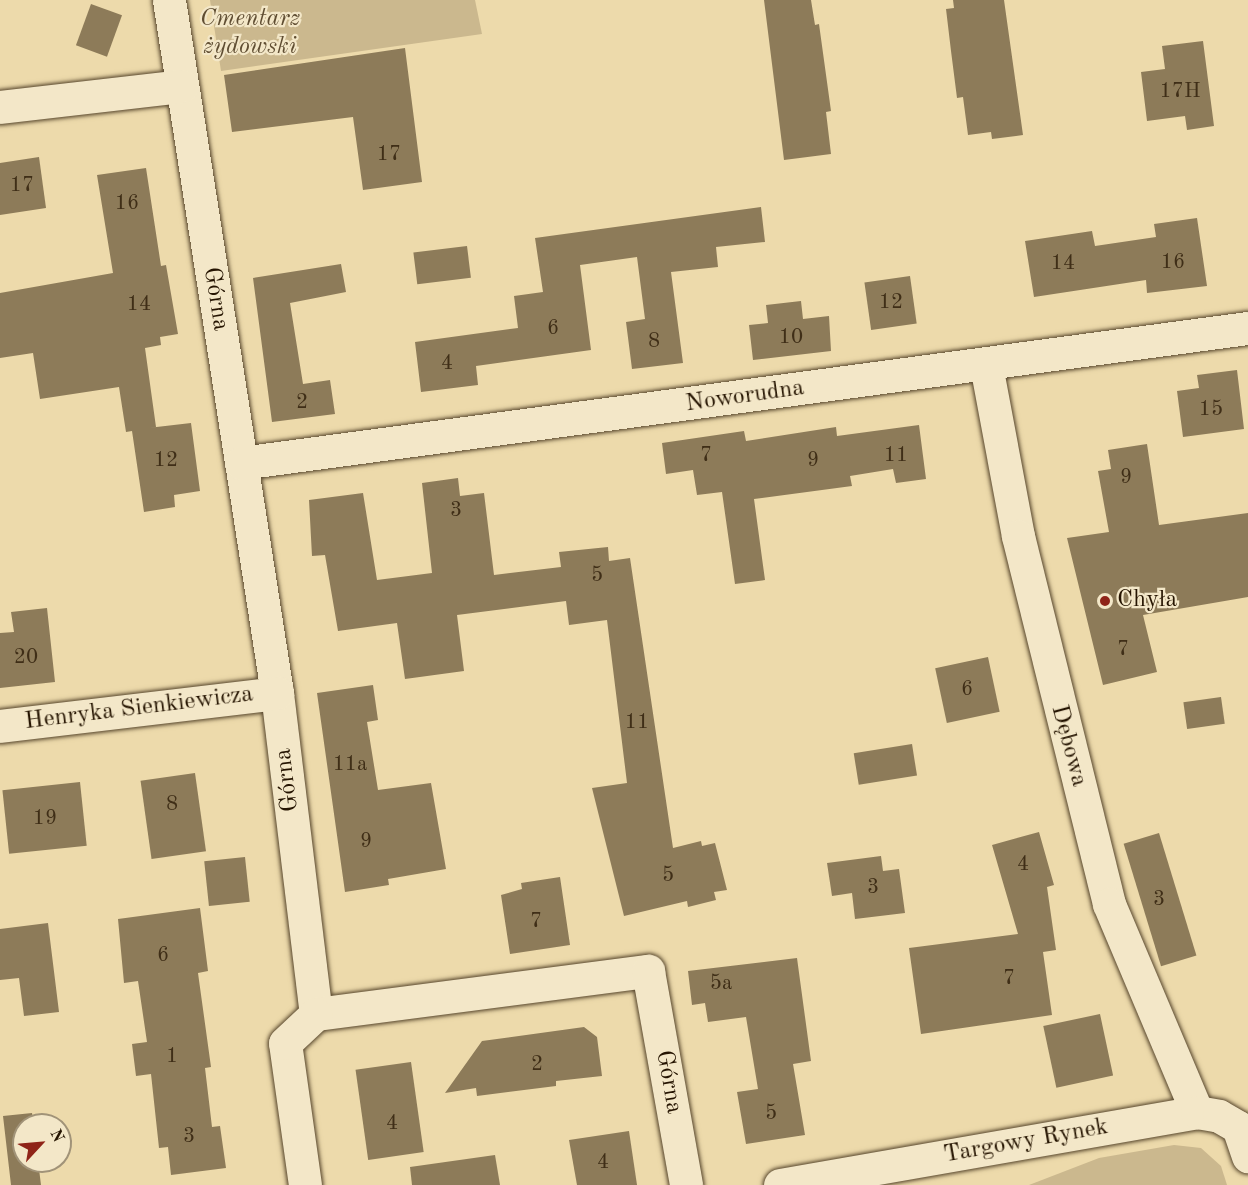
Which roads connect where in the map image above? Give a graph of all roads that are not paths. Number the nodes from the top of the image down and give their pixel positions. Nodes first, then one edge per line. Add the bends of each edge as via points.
1 (169, 0) edge
2 (182, 86) junction
3 (0, 107) edge
4 (1248, 328) edge
5 (986, 365) junction
6 (241, 464) junction
7 (277, 693) junction
8 (0, 726) edge
9 (316, 1014) junction
10 (1197, 1112) junction
11 (1248, 1156) edge
12 (305, 1185) edge
13 (686, 1185) edge
14 (780, 1185) edge

1 - 2 street, Górna
2 - 3 street
2 - 6 street, Górna
4 - 5 street, Noworudna
5 - 6 street, Noworudna
5 - 10 street, Dębowa via 1023,559 1109,904
6 - 7 street, Górna
7 - 8 street, Henryka Sienkiewicza
7 - 9 street, Górna
9 - 12 street via 285,1043
9 - 13 street, Górna via 648,971
10 - 11 street, Targowy Rynek via 1219,1116 1238,1127
10 - 14 street, Targowy Rynek

